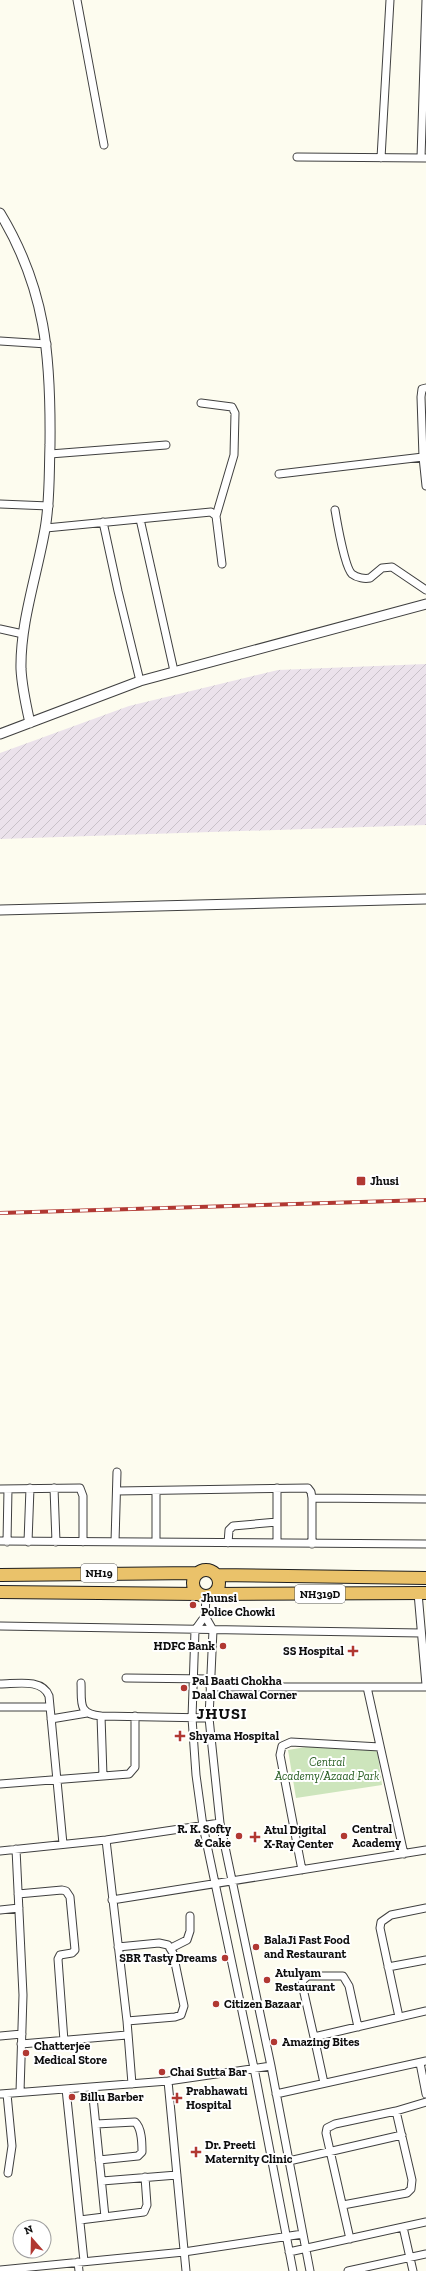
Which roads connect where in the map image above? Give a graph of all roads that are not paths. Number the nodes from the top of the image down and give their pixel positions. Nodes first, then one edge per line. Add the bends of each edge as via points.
1 (77, 0) edge
2 (390, 0) edge
3 (426, 0) edge
4 (104, 145) dead end
5 (297, 157) dead end
6 (381, 158) junction
7 (424, 158) edge
8 (0, 212) edge
9 (0, 341) edge
10 (47, 344) junction
11 (426, 388) edge
12 (201, 403) dead end
13 (166, 445) dead end
14 (50, 454) junction
15 (423, 457) junction
16 (279, 474) dead end
17 (426, 486) edge
18 (0, 504) edge
19 (49, 506) junction
20 (335, 510) dead end
21 (216, 516) junction
22 (140, 519) junction
23 (103, 522) junction
24 (46, 528) junction
25 (222, 564) dead end
26 (426, 590) edge
27 (426, 604) edge
28 (0, 630) edge
29 (23, 634) junction
30 (174, 671) junction
31 (140, 681) junction
32 (30, 723) junction
33 (0, 734) edge
34 (426, 899) edge
35 (0, 910) edge
36 (117, 1472) dead end
37 (30, 1488) junction
38 (54, 1488) junction
39 (277, 1488) junction
40 (0, 1489) edge
41 (8, 1489) junction
42 (156, 1491) junction
43 (117, 1492) junction
44 (312, 1498) junction
45 (426, 1499) edge
46 (277, 1522) junction
47 (4, 1541) edge
48 (28, 1542) junction
49 (56, 1542) junction
50 (83, 1542) junction
51 (115, 1542) junction
52 (156, 1542) junction
53 (228, 1543) junction
54 (277, 1543) junction
55 (312, 1544) junction
56 (426, 1544) edge
57 (198, 1573) junction
58 (0, 1575) edge
59 (216, 1575) junction
60 (426, 1578) edge
61 (0, 1592) edge
62 (422, 1593) edge
63 (206, 1595) junction
64 (205, 1616) junction
65 (423, 1617) edge
66 (0, 1626) edge
67 (195, 1630) junction
68 (213, 1630) junction
69 (421, 1633) junction
70 (126, 1678) dead end
71 (193, 1679) junction
72 (210, 1679) junction
73 (81, 1683) dead end
74 (0, 1684) edge
75 (426, 1686) edge
76 (210, 1687) junction
77 (367, 1688) junction
78 (0, 1707) edge
79 (50, 1707) junction
80 (87, 1713) junction
81 (101, 1716) junction
82 (135, 1716) junction
83 (192, 1718) junction
84 (209, 1718) junction
85 (51, 1719) junction
86 (380, 1747) junction
87 (103, 1776) junction
88 (57, 1779) junction
89 (0, 1784) edge
90 (220, 1823) junction
91 (203, 1826) junction
92 (106, 1840) junction
93 (63, 1844) junction
94 (16, 1849) junction
95 (0, 1850) edge
96 (426, 1850) edge
97 (404, 1854) junction
98 (302, 1870) junction
99 (232, 1881) junction
100 (215, 1884) junction
101 (18, 1894) junction
102 (112, 1900) junction
103 (19, 1908) junction
104 (426, 1908) edge
105 (0, 1910) edge
106 (190, 1916) dead end
107 (118, 1947) junction
108 (170, 1948) junction
109 (426, 1960) edge
110 (388, 1968) junction
111 (426, 2011) edge
112 (399, 2017) junction
113 (127, 2021) junction
114 (358, 2027) junction
115 (22, 2034) junction
116 (127, 2035) junction
117 (0, 2036) edge
118 (314, 2037) junction
119 (64, 2041) junction
120 (22, 2044) junction
121 (423, 2062) edge
122 (271, 2066) junction
123 (254, 2068) junction
124 (168, 2081) junction
125 (324, 2083) junction
126 (132, 2084) junction
127 (92, 2087) junction
128 (66, 2089) junction
129 (20, 2092) junction
130 (3, 2094) edge
131 (276, 2094) junction
132 (426, 2094) edge
133 (426, 2102) edge
134 (396, 2112) junction
135 (96, 2124) junction
136 (402, 2135) junction
137 (330, 2150) junction
138 (99, 2160) junction
139 (289, 2161) junction
140 (8, 2174) dead end
141 (177, 2175) junction
142 (145, 2178) junction
143 (102, 2181) junction
144 (343, 2205) junction
145 (106, 2217) junction
146 (80, 2220) junction
147 (426, 2222) edge
148 (403, 2227) junction
149 (303, 2234) junction
150 (286, 2236) junction
151 (350, 2239) junction
152 (305, 2249) junction
153 (184, 2252) junction
154 (289, 2252) junction
155 (426, 2254) edge
156 (410, 2258) junction
157 (81, 2261) junction
158 (389, 2263) junction
159 (0, 2270) edge
160 (79, 2271) edge
161 (186, 2271) edge
162 (293, 2271) edge
163 (310, 2271) edge
164 (351, 2271) edge
165 (391, 2271) edge
166 (413, 2271) edge

1 - 4 street
2 - 6 street
3 - 7 street
5 - 6 street
6 - 7 street
8 - 10 street via 16,240 34,284
9 - 10 street
10 - 14 street
11 - 15 street via 422,389 421,397
12 - 21 street via 232,407 235,413 234,455
13 - 14 street
14 - 19 street
15 - 16 street
15 - 17 street
18 - 19 street
19 - 24 street
20 - 26 street via 347,564 352,574 370,578 382,568 392,567
21 - 22 street via 208,512
21 - 25 street
22 - 23 street
22 - 30 street
23 - 24 street
23 - 31 street
24 - 29 street
27 - 30 street
28 - 29 street
29 - 32 street via 22,681
30 - 31 street
31 - 32 street
32 - 33 street
34 - 35 street
36 - 43 street
37 - 38 street
37 - 41 street
37 - 48 street
38 - 49 street
38 - 50 street via 77,1487 82,1491
39 - 42 street
39 - 44 street via 308,1488
39 - 46 street
40 - 41 street
41 - 47 street
42 - 43 street
42 - 52 street
43 - 51 street
44 - 45 street
44 - 55 street
46 - 53 street via 233,1526 229,1530
46 - 54 street
47 - 48 street
48 - 49 street
49 - 50 street
50 - 51 street
51 - 52 street
52 - 53 street
53 - 54 street
54 - 55 street
55 - 56 street
57 - 58 highway, NH19
57 - 59 highway, NH19 via 205,1570
57 - 63 highway via 193,1584
59 - 60 highway, NH319D
59 - 63 highway via 219,1583
61 - 63 highway, NH319D
62 - 63 highway, NH319D
62 - 65 street
63 - 64 street
64 - 67 street
64 - 68 street
65 - 69 street
66 - 67 street
67 - 68 street
67 - 71 street
68 - 69 street
68 - 72 street
69 - 75 street
70 - 71 street
71 - 72 street
71 - 83 street
72 - 76 street
73 - 80 street via 82,1705
74 - 79 street via 43,1686 49,1696
75 - 77 street
76 - 77 street
76 - 84 street
77 - 86 street
78 - 79 street
79 - 85 street
80 - 81 street
80 - 85 street
81 - 82 street
81 - 87 street
82 - 83 street
82 - 87 street via 134,1771 128,1774
83 - 84 street
83 - 91 street
84 - 90 street
85 - 88 street
86 - 97 street
86 - 98 street via 291,1742 282,1746 280,1755
87 - 88 street
88 - 89 street
88 - 93 street
90 - 91 street
90 - 99 street
91 - 92 street
91 - 100 street
92 - 93 street
92 - 102 street
93 - 94 street
94 - 95 street
94 - 101 street
96 - 97 street
97 - 98 street
98 - 99 street
99 - 100 street
99 - 122 street
100 - 102 street
100 - 123 street
101 - 103 street
101 - 119 street via 62,1890 70,1897 75,1950 72,1954 60,1955 58,1959
102 - 107 street
103 - 105 street
103 - 115 street
104 - 110 street via 391,1915 381,1922
106 - 108 street via 187,1940
107 - 108 street via 159,1943
107 - 113 street
108 - 113 street via 183,2011 175,2017
109 - 110 street
110 - 112 street
111 - 112 street
112 - 114 street
113 - 116 street
114 - 118 street
114 - 118 street via 349,1986 343,1976 308,1976 302,1984
115 - 117 street
115 - 120 street
116 - 119 street
116 - 126 street
118 - 125 street
119 - 120 street
120 - 129 street
121 - 125 street
121 - 132 street
122 - 123 street
122 - 131 street
123 - 124 street
123 - 150 street
124 - 126 street
124 - 141 street
125 - 131 street
126 - 127 street
127 - 128 street
127 - 135 street
128 - 129 street
128 - 146 street
129 - 130 street
130 - 140 street via 12,2146
131 - 139 street
133 - 134 street
134 - 136 street
134 - 137 street via 330,2125 326,2133
135 - 138 street
135 - 138 street via 135,2122 139,2127 142,2146 142,2152 138,2156
136 - 137 street
136 - 144 street via 412,2180 411,2189 407,2193
137 - 139 street
137 - 144 street
138 - 143 street
139 - 149 street
141 - 142 street
141 - 153 street
142 - 143 street
142 - 145 street via 147,2205 144,2212
143 - 145 street
144 - 151 street
145 - 146 street
146 - 157 street
147 - 148 street
148 - 151 street
148 - 156 street
149 - 150 street
149 - 152 street
150 - 153 street
150 - 154 street
151 - 152 street
152 - 154 street
152 - 163 street
153 - 157 street
153 - 161 street
154 - 162 street
155 - 156 street
156 - 158 street
156 - 166 street
157 - 159 street
157 - 160 street
158 - 164 street
158 - 165 street

